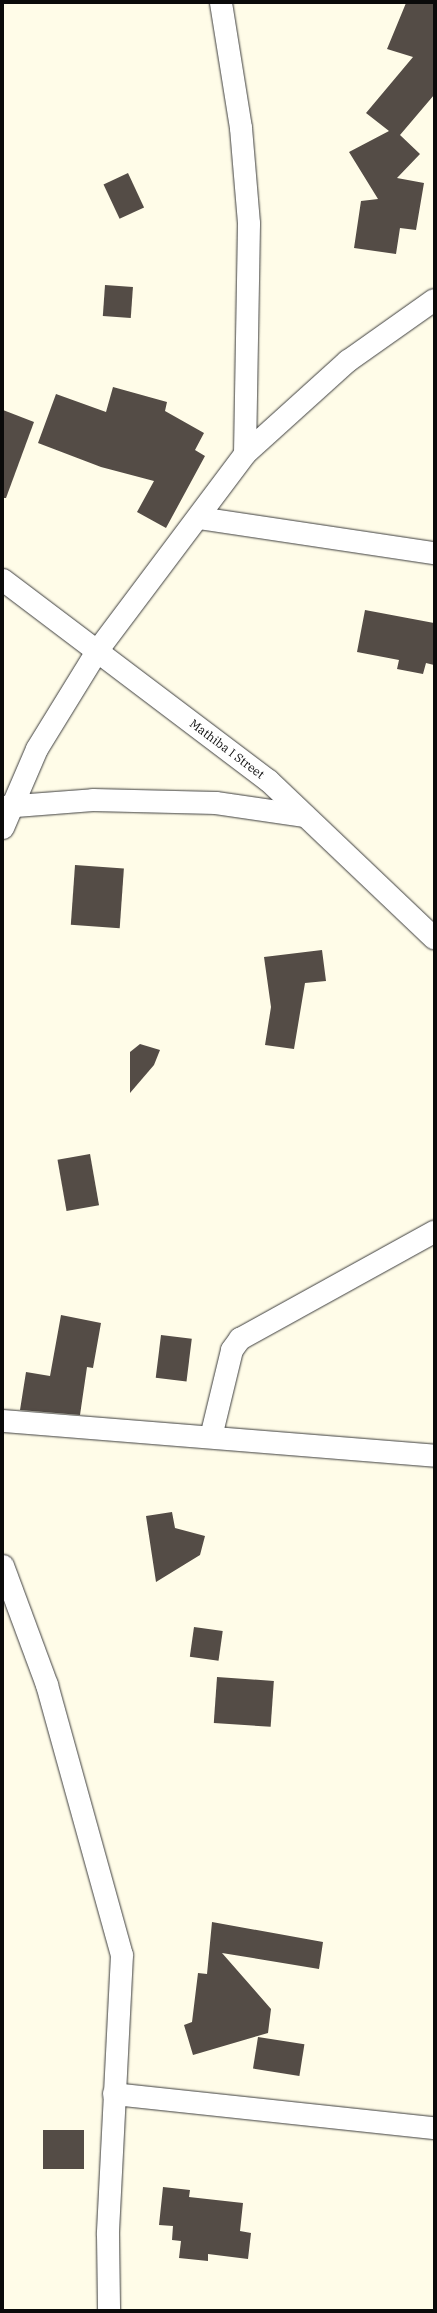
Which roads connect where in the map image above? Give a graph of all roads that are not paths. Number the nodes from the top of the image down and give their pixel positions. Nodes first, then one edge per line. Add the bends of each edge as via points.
1 (222, 3) edge
2 (434, 300) edge
3 (245, 454) junction
4 (199, 518) junction
5 (434, 553) edge
6 (3, 580) edge
7 (98, 650) junction
8 (7, 805) edge
9 (305, 816) junction
10 (3, 828) edge
11 (434, 938) edge
12 (434, 1232) edge
13 (3, 1421) edge
14 (211, 1437) junction
15 (434, 1456) edge
16 (3, 1566) edge
17 (114, 2094) junction
18 (434, 2128) edge
19 (109, 2310) edge

1 - 3 street via 241,128 250,224
2 - 3 street via 348,361
3 - 4 street
4 - 5 street
4 - 7 street
6 - 7 street, Mathiba I Street
7 - 8 street via 37,749
7 - 9 street, Mathiba I Street via 269,781
8 - 9 street via 93,800 216,803
8 - 10 street
9 - 11 street, Mathiba I Street
12 - 14 street via 240,1339 232,1350
13 - 14 street
14 - 15 street
16 - 17 street via 47,1685 122,1956
17 - 18 street
17 - 19 street

